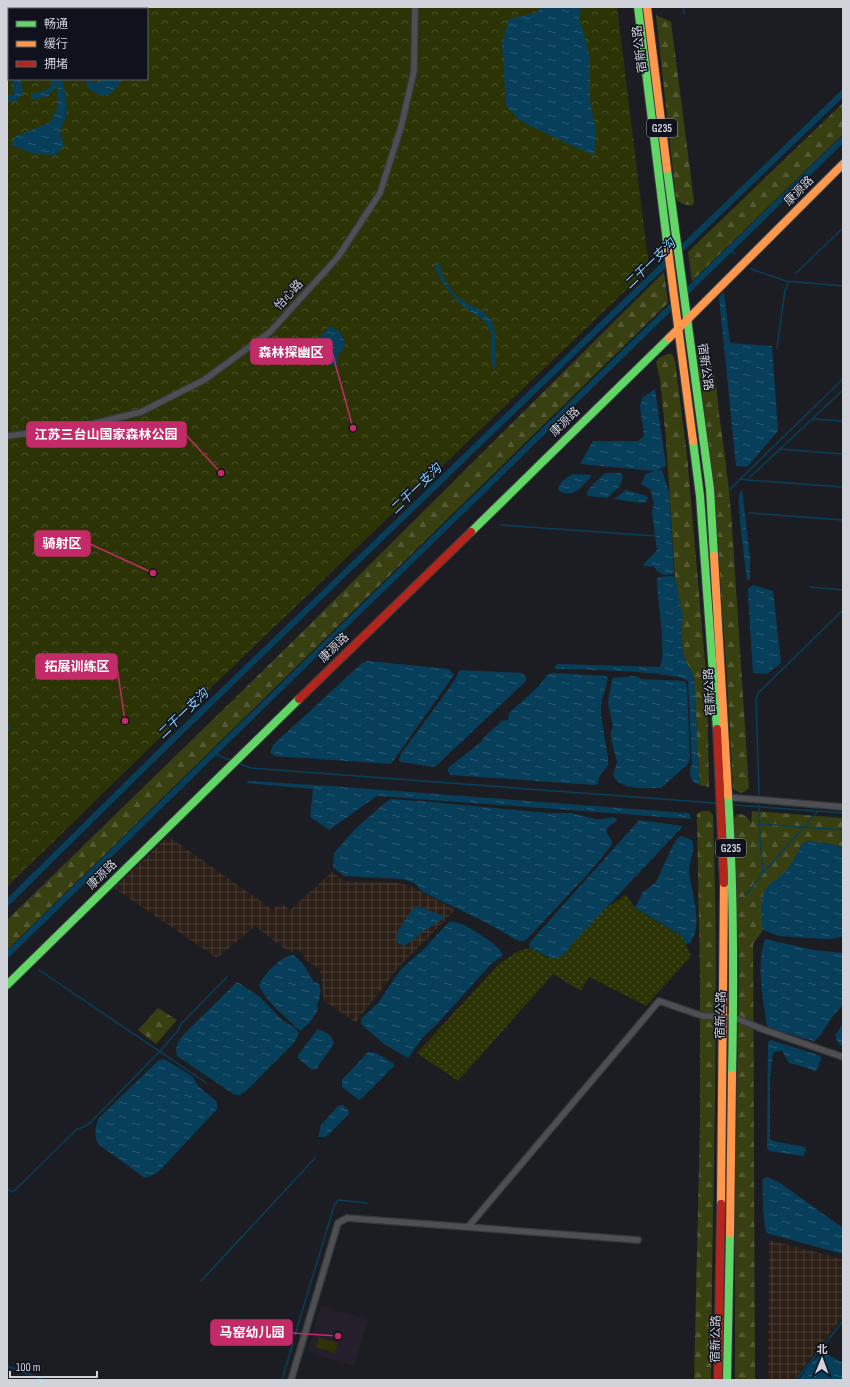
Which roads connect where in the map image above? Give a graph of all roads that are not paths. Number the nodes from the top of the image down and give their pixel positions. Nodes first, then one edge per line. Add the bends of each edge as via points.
1 (415, 7) edge
2 (638, 7) edge
3 (647, 7) edge
4 (843, 164) edge
5 (686, 319) junction
6 (678, 329) junction
7 (7, 436) edge
8 (724, 796) junction
9 (843, 806) edge
10 (7, 985) edge
11 (723, 1017) junction
12 (733, 1017) junction
13 (843, 1057) edge
14 (468, 1227) junction
15 (638, 1240) dead end
16 (291, 1380) edge
17 (718, 1380) edge
18 (727, 1380) edge

1 - 7 street, 怡心路 via 414,71 401,127 380,192 338,257 270,332 204,380 141,412 80,427
2 - 6 main road, 宿新公路
3 - 5 main road, 宿新公路 / G235
4 - 5 main road, 康源路
5 - 6 main road, 康源路
5 - 8 main road, 宿新公路 / G235 via 710,489
6 - 8 main road, 宿新公路 via 700,496
6 - 10 main road, 康源路
8 - 9 street
8 - 11 main road, 宿新公路
8 - 12 main road, 宿新公路 / G235 via 731,866
11 - 12 street
11 - 14 street via 703,1016 660,1001
11 - 17 main road, 宿新公路
12 - 13 street
12 - 18 main road, 宿新公路 / G235
14 - 15 street
14 - 16 street via 354,1218 347,1218 338,1223

